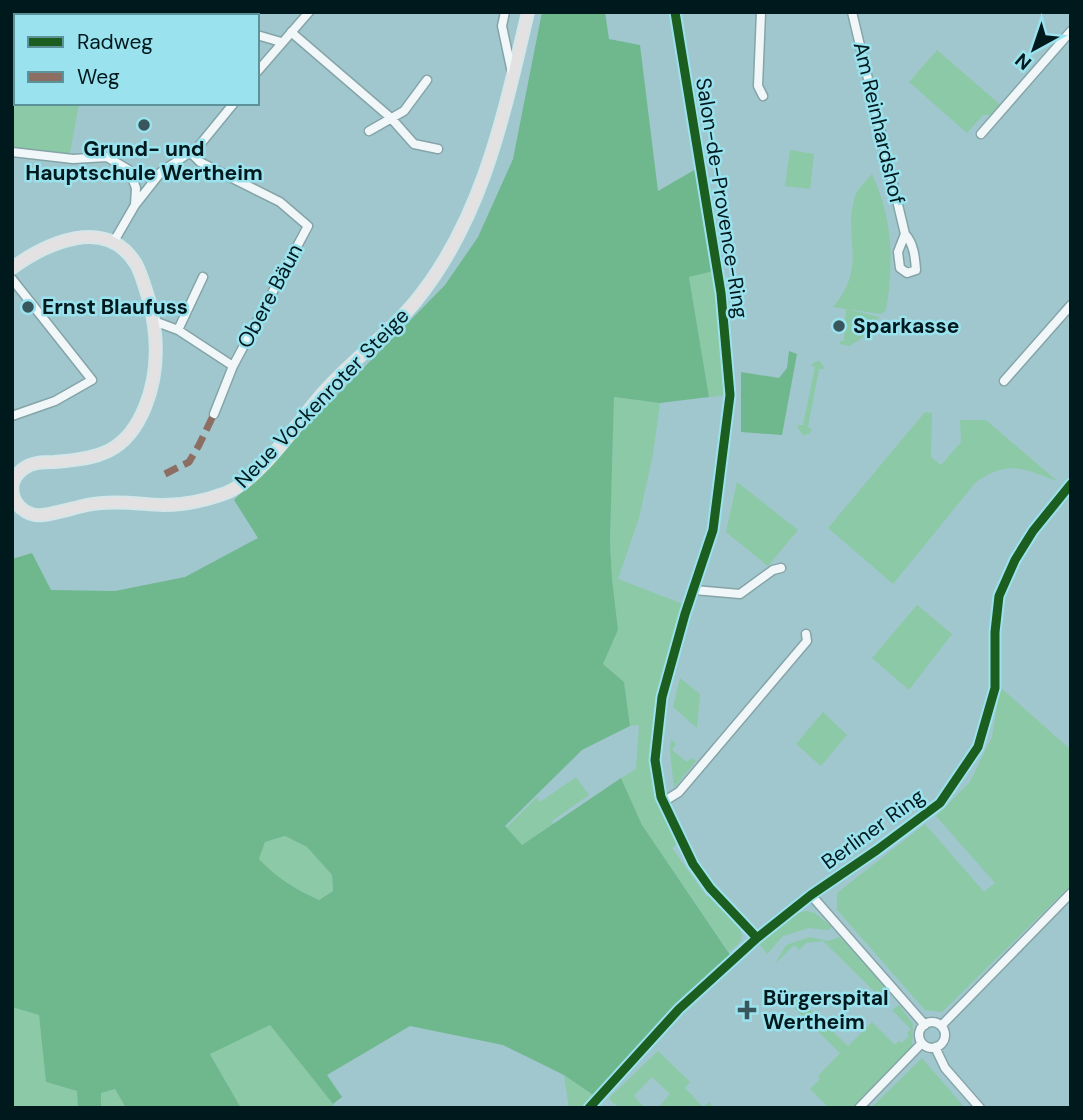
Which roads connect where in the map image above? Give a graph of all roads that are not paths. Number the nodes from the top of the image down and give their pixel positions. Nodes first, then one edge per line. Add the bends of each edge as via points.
1 (309, 12) edge
2 (505, 12) edge
3 (528, 12) edge
4 (676, 12) edge
5 (761, 12) edge
6 (852, 12) edge
7 (1071, 31) edge
8 (291, 32) junction
9 (259, 36) edge
10 (281, 42) junction
11 (259, 70) edge
12 (513, 76) junction
13 (427, 80) dead end
14 (763, 96) dead end
15 (232, 105) edge
16 (391, 118) junction
17 (369, 131) dead end
18 (981, 134) dead end
19 (438, 149) dead end
20 (12, 152) edge
21 (191, 153) junction
22 (135, 205) junction
23 (905, 234) dead end
24 (113, 243) junction
25 (12, 268) edge
26 (202, 277) dead end
27 (12, 279) edge
28 (1071, 304) edge
29 (155, 321) junction
30 (178, 330) junction
31 (233, 366) junction
32 (1004, 381) dead end
33 (214, 414) dead end
34 (12, 416) edge
35 (1071, 484) edge
36 (15, 507) edge
37 (781, 568) dead end
38 (694, 590) junction
39 (806, 634) dead end
40 (663, 802) junction
41 (1071, 893) edge
42 (811, 895) junction
43 (757, 938) junction
44 (925, 1025) junction
45 (941, 1026) junction
46 (922, 1043) junction
47 (935, 1047) junction
48 (589, 1108) edge
49 (859, 1108) edge
50 (980, 1108) edge

1 - 8 street
2 - 12 street, Neue Vockenroter Steige via 502,26
3 - 12 main road, Neue Vockenroter Steige
4 - 38 street, Salon-de-Provence-Ring via 720,293 730,395 713,530
5 - 14 street via 758,86
6 - 23 street, Am Reinhardshof
7 - 18 street
8 - 10 street
8 - 16 street
9 - 10 street
10 - 11 street
12 - 36 main road, Neue Vockenroter Steige via 475,202 433,279 326,389 245,482 229,492 181,503 101,502 34,515
13 - 16 street via 404,111
15 - 21 street
16 - 17 street
16 - 19 street via 414,144
20 - 22 street via 73,159 107,157 129,170 136,188
21 - 22 street via 161,172
21 - 31 street, Obere Bäun via 200,162 280,202 308,226
22 - 24 street
24 - 25 main road via 87,237 59,242
24 - 29 main road, Neue Vockenroter Steige via 126,250 135,263
26 - 30 street
27 - 34 street via 92,380 55,401
28 - 32 street
29 - 30 street, Obere Bäun
29 - 36 main road, Neue Vockenroter Steige via 152,384 132,433 96,457 27,466 13,481
30 - 31 street, Obere Bäun
31 - 33 street, Obere Bäun
35 - 42 street, Berliner Ring via 1033,531 999,596 995,688 978,747 940,803
37 - 38 street via 740,594
38 - 40 street, Salon-de-Provence-Ring via 662,697 655,760
39 - 40 street via 807,641 675,795
40 - 43 street, Salon-de-Provence-Ring via 693,864
41 - 45 street
42 - 43 street, Berliner Ring
42 - 44 street
43 - 48 street, Berliner Ring via 678,1009
44 - 45 street
44 - 46 street
45 - 47 street via 944,1040
46 - 47 street
46 - 49 street
47 - 50 street via 945,1068

